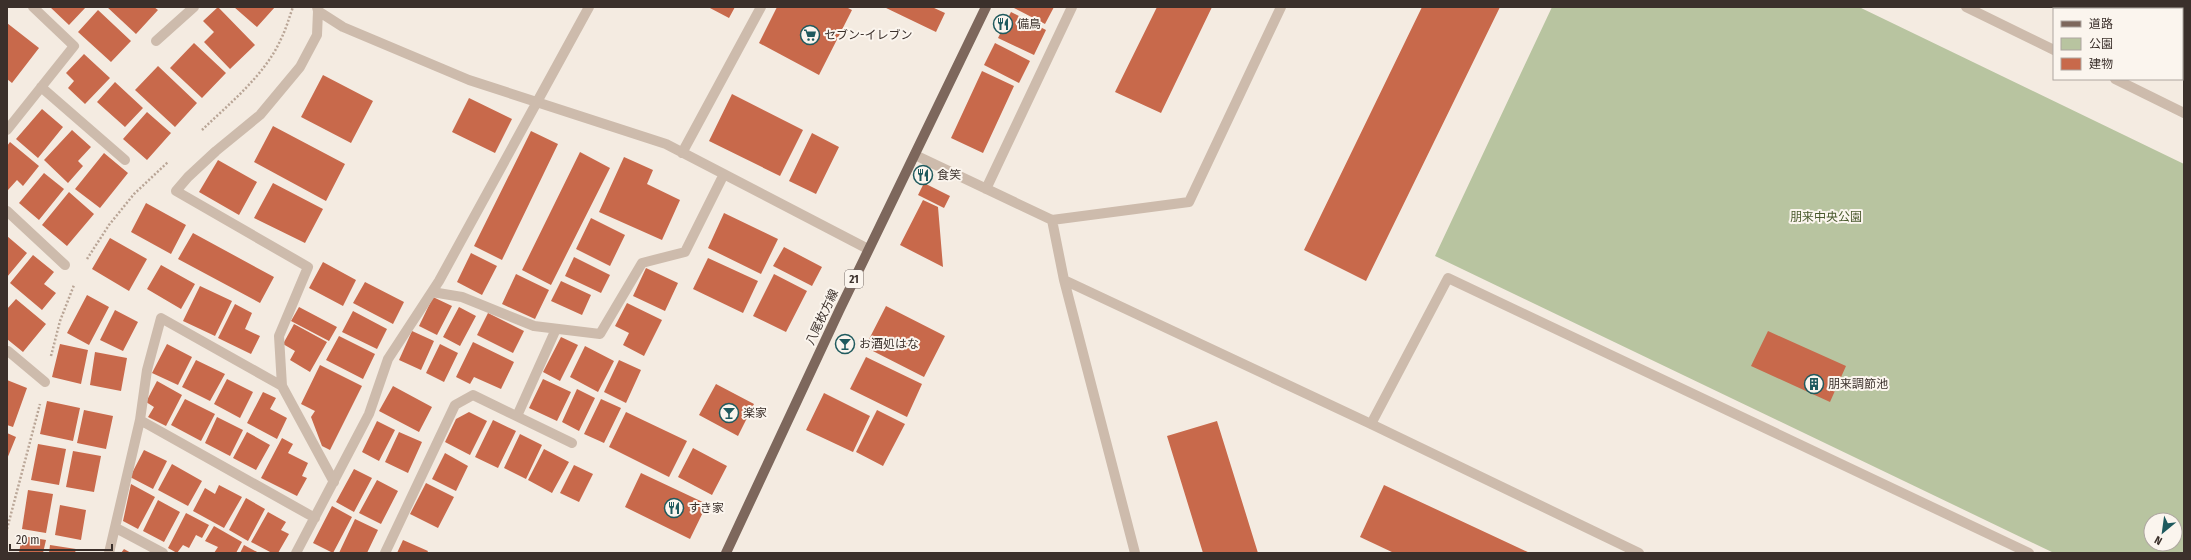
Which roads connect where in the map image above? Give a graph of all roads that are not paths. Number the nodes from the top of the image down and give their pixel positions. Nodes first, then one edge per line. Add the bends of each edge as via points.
1 (33, 7) edge
2 (194, 7) edge
3 (589, 7) edge
4 (761, 7) edge
5 (986, 7) edge
6 (1072, 7) edge
7 (1281, 7) edge
8 (1966, 7) edge
9 (318, 9) edge
10 (156, 41) dead end
11 (2053, 50) edge
12 (2116, 80) edge
13 (41, 87) junction
14 (538, 102) junction
15 (2184, 113) edge
16 (7, 130) edge
17 (682, 153) junction
18 (915, 155) junction
19 (125, 160) dead end
20 (724, 174) junction
21 (986, 189) junction
22 (7, 211) edge
23 (1052, 220) junction
24 (868, 249) junction
25 (65, 265) dead end
26 (1064, 280) junction
27 (432, 292) junction
28 (556, 329) junction
29 (7, 352) edge
30 (45, 382) road end
31 (282, 386) junction
32 (517, 416) junction
33 (140, 420) junction
34 (1372, 424) junction
35 (572, 443) dead end
36 (334, 482) junction
37 (315, 518) junction
38 (116, 528) junction
39 (109, 553) edge
40 (163, 553) edge
41 (296, 553) edge
42 (385, 553) edge
43 (726, 553) edge
44 (1135, 553) edge
45 (1639, 553) edge
46 (2029, 553) edge

1 - 13 street via 74,46
2 - 10 street
3 - 14 street
4 - 17 street
5 - 18 main road, 八尾枚方線 / 21
6 - 21 street
7 - 23 street via 1189,202
8 - 11 street
9 - 14 street via 342,27 462,77
9 - 31 street via 316,35 300,68 260,115 193,171 176,191 308,267 279,336
12 - 15 street
13 - 16 street
13 - 19 street
14 - 17 street via 666,144
14 - 27 street
17 - 20 street
18 - 21 street
18 - 24 main road, 八尾枚方線 / 21
20 - 24 street
20 - 28 street via 685,252 642,263 600,334
21 - 23 street
22 - 25 street
23 - 26 street
24 - 43 main road, 八尾枚方線 / 21
26 - 34 street
26 - 44 street
27 - 28 street via 462,297 534,326
27 - 36 street via 388,359 369,414
28 - 32 street
29 - 30 street
31 - 33 street via 160,318 147,370
31 - 36 street
32 - 35 street
32 - 42 street via 473,395 455,405
33 - 37 street
33 - 38 street
34 - 45 street
34 - 46 street via 1448,278
36 - 37 street
37 - 41 street
38 - 39 street
38 - 40 street

